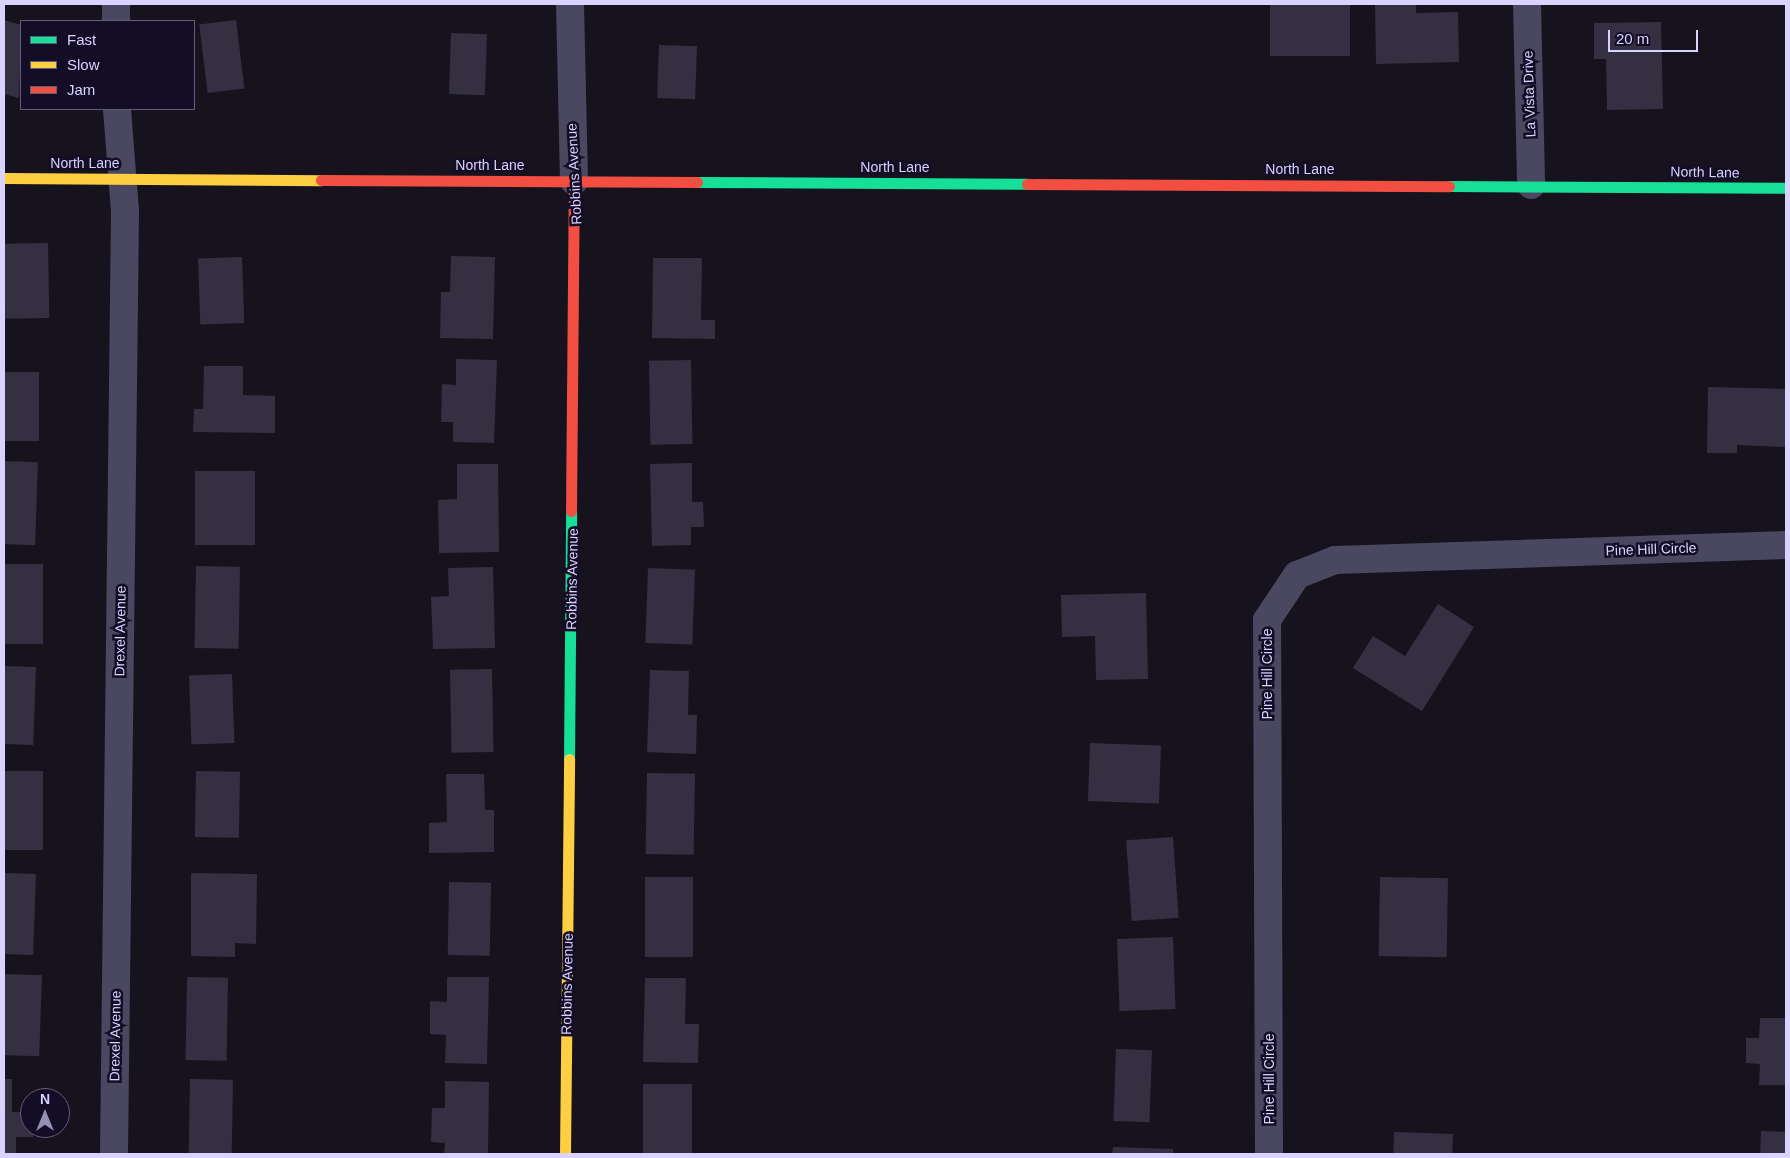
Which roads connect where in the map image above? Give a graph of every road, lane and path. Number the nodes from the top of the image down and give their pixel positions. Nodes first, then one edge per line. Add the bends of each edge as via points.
1 (116, 4) edge
2 (570, 4) edge
3 (1527, 4) edge
4 (116, 20) edge
5 (117, 110) edge
6 (4, 178) edge
7 (121, 179) junction
8 (574, 181) junction
9 (1531, 185) junction
10 (1786, 188) edge
11 (1786, 545) edge
12 (114, 1154) edge
13 (565, 1154) edge
14 (1269, 1154) edge

1 - 4 street
2 - 8 street, Robbins Avenue
3 - 9 street, La Vista Drive
5 - 7 street, Drexel Avenue
6 - 7 street, North Lane
7 - 8 street, North Lane
7 - 12 street, Drexel Avenue via 125,211
8 - 9 street, North Lane
8 - 13 street, Robbins Avenue
9 - 10 street, North Lane
11 - 14 street, Pine Hill Circle via 1335,560 1297,574 1267,620

